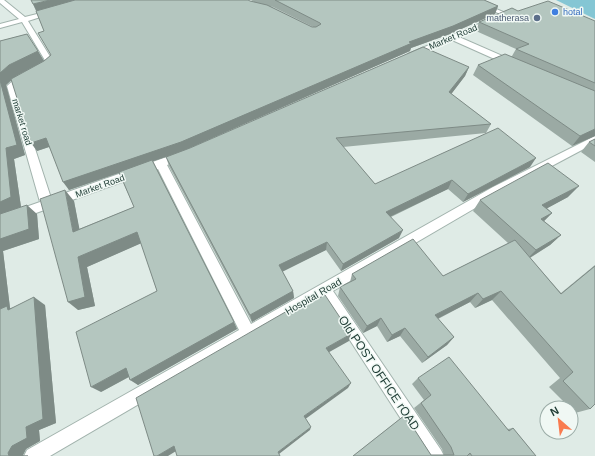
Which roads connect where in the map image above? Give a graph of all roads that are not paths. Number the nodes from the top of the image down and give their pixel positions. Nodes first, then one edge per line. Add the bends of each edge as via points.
1 (0, 0) edge
2 (470, 0) edge
3 (60, 10) edge
4 (24, 20) junction
5 (0, 26) edge
6 (452, 37) junction
7 (402, 59) edge
8 (516, 66) edge
9 (595, 139) edge
10 (188, 154) edge
11 (161, 164) junction
12 (46, 205) junction
13 (0, 221) edge
14 (324, 289) junction
15 (248, 333) junction
16 (33, 456) edge
17 (435, 456) edge

1 - 4 street
2 - 6 street, Market Road via 508,14
3 - 4 street
4 - 5 street
4 - 12 street, market road via 50,63 41,70 17,79 11,86
6 - 7 street, Market Road
6 - 8 street
9 - 14 street, Hospital Road via 497,190
10 - 11 street, Market Road
11 - 12 street, Market Road
11 - 15 street
12 - 13 street, Market Road
14 - 15 street, Hospital Road
14 - 17 street, Old POST OFFICE rOAD
15 - 16 street, Hospital Road

